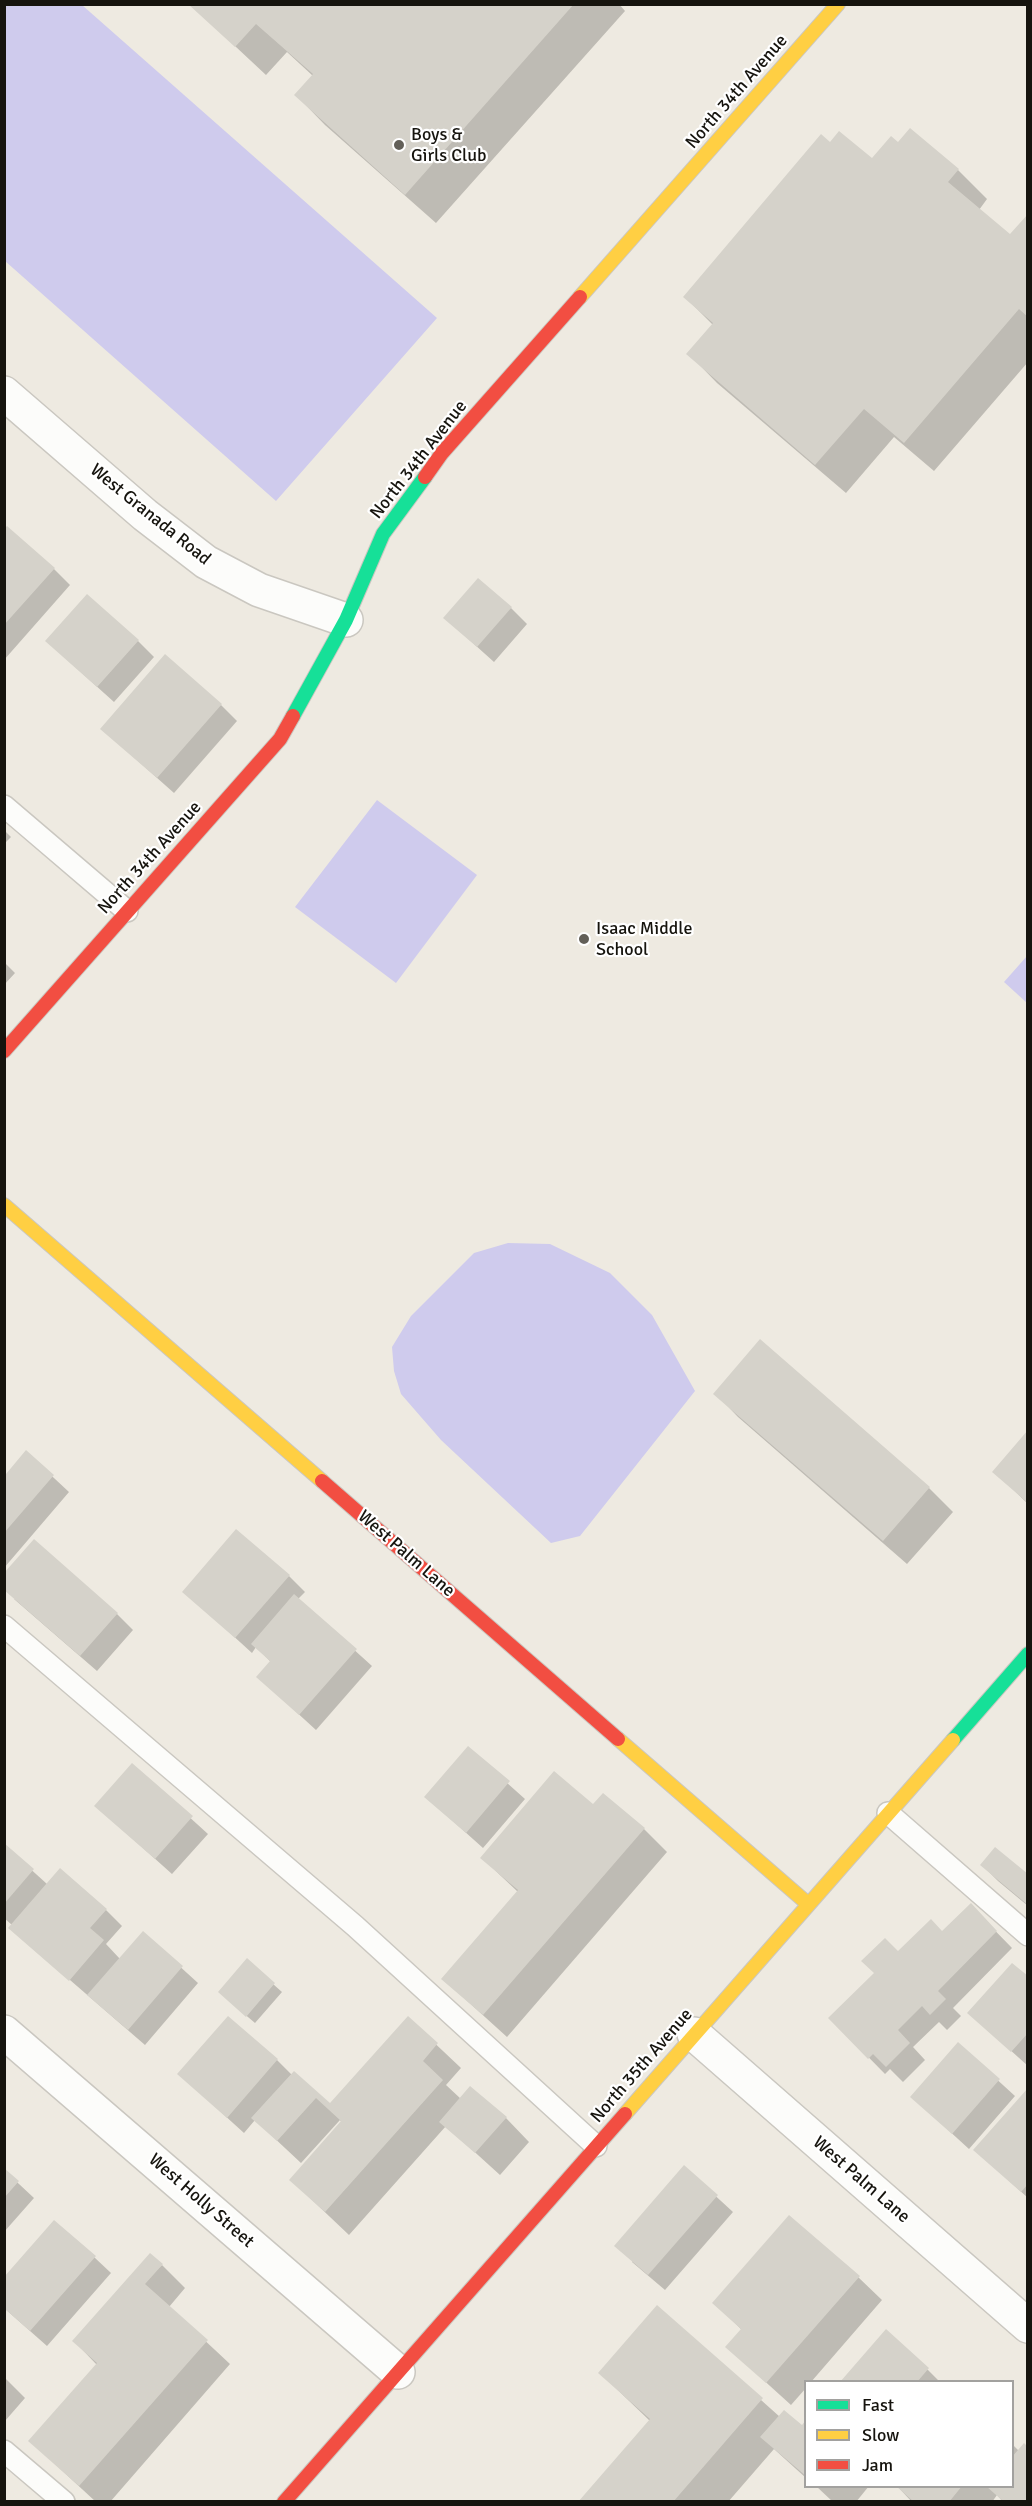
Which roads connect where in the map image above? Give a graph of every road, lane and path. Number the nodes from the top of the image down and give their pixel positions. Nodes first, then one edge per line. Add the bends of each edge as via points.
1 (838, 4) edge
2 (4, 393) edge
3 (346, 620) junction
4 (4, 806) edge
5 (127, 911) junction
6 (4, 1051) edge
7 (4, 1204) edge
8 (4, 1626) edge
9 (1028, 1654) edge
10 (888, 1813) junction
11 (808, 1904) junction
12 (1028, 1935) edge
13 (4, 2032) edge
14 (694, 2034) junction
15 (596, 2146) junction
16 (1028, 2326) edge
17 (398, 2372) junction
18 (4, 2451) edge
19 (64, 2502) edge
20 (284, 2502) edge

1 - 3 street, North 34th Avenue via 442,453 383,534
2 - 3 street, West Granada Road via 145,515 206,562 259,590
3 - 5 street, North 34th Avenue via 280,739
4 - 5 lane
5 - 6 street, North 34th Avenue
7 - 11 street, West Palm Lane
8 - 15 lane via 355,1926
9 - 10 street, North 35th Avenue
10 - 11 street, North 35th Avenue
10 - 12 lane
11 - 14 street, North 35th Avenue
13 - 17 street, West Holly Street
14 - 15 street, North 35th Avenue
14 - 16 street, West Palm Lane
15 - 17 street, North 35th Avenue
17 - 20 street, North 35th Avenue
18 - 19 lane

